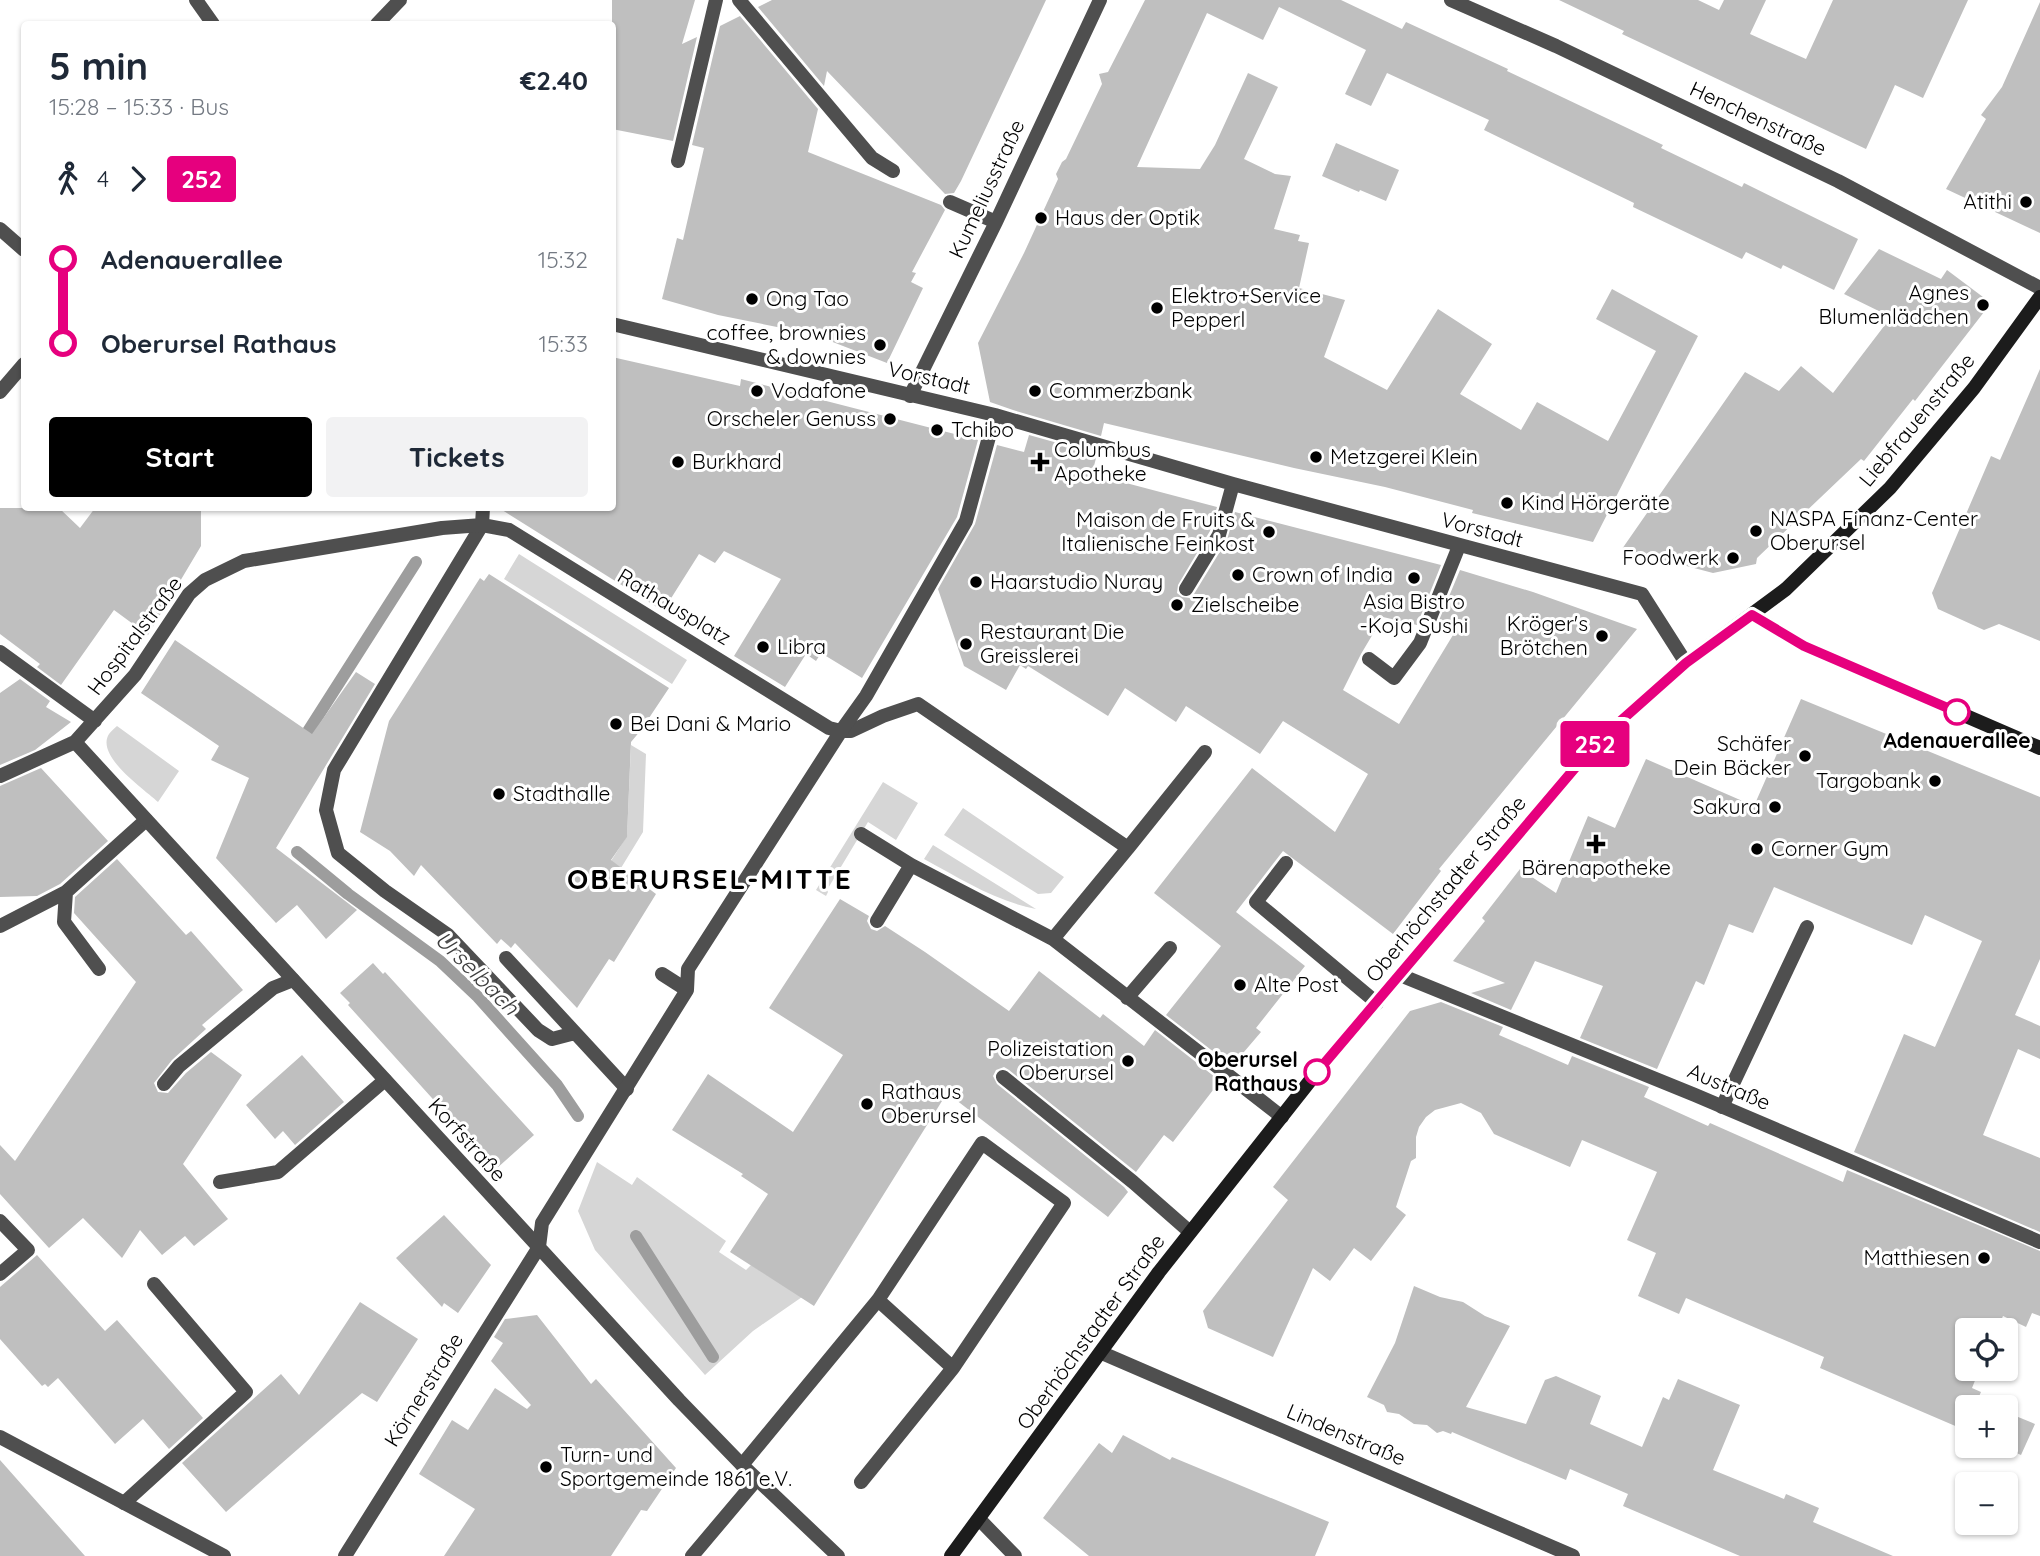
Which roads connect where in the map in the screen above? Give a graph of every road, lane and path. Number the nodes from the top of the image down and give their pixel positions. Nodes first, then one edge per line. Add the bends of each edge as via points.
1 (197, 0) edge
2 (400, 0) edge
3 (716, 0) edge
4 (738, 0) edge
5 (1100, 0) edge
6 (1451, 0) edge
7 (210, 21) edge
8 (380, 21) edge
9 (678, 161) dead end
10 (893, 172) dead end
11 (950, 202) dead end
12 (996, 222) junction
13 (0, 229) edge
14 (21, 247) edge
15 (2040, 288) edge
16 (2040, 297) edge
17 (616, 325) edge
18 (21, 368) edge
19 (0, 393) edge
20 (910, 396) junction
21 (995, 415) junction
22 (1233, 484) junction
23 (482, 511) edge
24 (482, 525) junction
25 (1459, 546) junction
26 (1186, 589) dead end
27 (1752, 615) junction
28 (0, 652) edge
29 (1369, 659) dead end
30 (1686, 663) junction
31 (95, 722) junction
32 (841, 732) junction
33 (75, 742) junction
34 (2040, 748) edge
35 (1205, 752) dead end
36 (0, 776) edge
37 (146, 820) junction
38 (861, 834) dead end
39 (1128, 848) junction
40 (1286, 863) dead end
41 (911, 865) junction
42 (66, 892) junction
43 (877, 921) dead end
44 (0, 926) edge
45 (1807, 927) dead end
46 (1052, 939) junction
47 (1170, 948) dead end
48 (506, 958) dead end
49 (99, 969) dead end
50 (662, 974) dead end
51 (1400, 975) junction
52 (293, 979) junction
53 (687, 990) junction
54 (1127, 998) junction
55 (1377, 1003) junction
56 (575, 1033) junction
57 (1003, 1077) dead end
58 (385, 1080) junction
59 (164, 1084) dead end
60 (627, 1089) junction
61 (1722, 1107) junction
62 (1282, 1117) junction
63 (220, 1182) dead end
64 (0, 1221) edge
65 (1191, 1232) junction
66 (2040, 1242) edge
67 (539, 1247) junction
68 (0, 1274) edge
69 (155, 1284) dead end
70 (878, 1300) junction
71 (1102, 1353) junction
72 (953, 1368) junction
73 (0, 1437) edge
74 (742, 1465) junction
75 (757, 1479) junction
76 (861, 1482) dead end
77 (124, 1503) junction
78 (979, 1519) junction
79 (224, 1556) edge
80 (345, 1556) edge
81 (692, 1556) edge
82 (838, 1556) edge
83 (951, 1556) edge
84 (1014, 1556) edge
85 (1573, 1556) edge

1 - 7 street
2 - 8 street
3 - 9 street
4 - 10 street via 872,158
5 - 12 street, Kumeliusstraße
6 - 15 street, Henchenstraße via 1838,181
11 - 12 street
12 - 20 street, Kumeliusstraße
13 - 14 street
16 - 27 main road, Liebfrauenstraße via 1974,388 1890,488 1786,589
17 - 20 street, Vorstadt
18 - 19 street
20 - 21 street, Vorstadt
21 - 22 street, Vorstadt
21 - 32 street via 966,521 888,660
22 - 25 street, Vorstadt
22 - 26 street via 1219,535
23 - 24 street
24 - 31 street, Hospitalstraße via 244,561 205,580
24 - 32 street, Rathausplatz via 509,530
24 - 56 street via 334,770 326,810 338,853 448,935 538,1030 552,1039
25 - 29 street via 1420,643 1394,678
25 - 30 street, Vorstadt via 1642,594
27 - 30 main road, Oberhöchstadter Straße
27 - 34 main road via 1804,646
28 - 31 street
30 - 51 main road, Oberhöchstadter Straße via 1597,742
31 - 33 street, Hospitalstraße
32 - 39 street via 918,704
32 - 53 street via 688,969
33 - 36 street, Hospitalstraße
33 - 37 street, Korfstraße
35 - 39 street
37 - 42 street
37 - 52 street, Korfstraße
38 - 41 street
39 - 46 street
40 - 55 street via 1256,902
41 - 43 street
41 - 46 street
42 - 44 street
42 - 49 street via 64,922
45 - 61 street
46 - 54 street
47 - 54 street
48 - 56 street
50 - 53 street
51 - 55 main road, Oberhöchstadter Straße
51 - 61 street, Austraße
52 - 58 street, Korfstraße
52 - 59 street via 273,988 179,1066
53 - 60 street
54 - 62 street
55 - 62 main road, Oberhöchstadter Straße
56 - 60 street
57 - 65 street
58 - 63 street via 278,1172
58 - 67 street, Korfstraße
60 - 67 street via 542,1223
61 - 66 street, Austraße
62 - 65 main road, Oberhöchstadter Straße
64 - 68 street via 28,1250
65 - 71 main road, Oberhöchstadter Straße
67 - 74 street, Korfstraße
67 - 80 street, Körnerstraße
69 - 77 street via 246,1392
70 - 72 street
70 - 72 street via 982,1143 1064,1203
70 - 74 street
71 - 78 main road, Oberhöchstadter Straße
71 - 85 street, Lindenstraße
72 - 76 street
73 - 77 street
74 - 75 street, Korfstraße
75 - 81 street
75 - 82 street, Korfstraße
77 - 79 street
78 - 83 main road, Oberhöchstadter Straße
78 - 84 street

